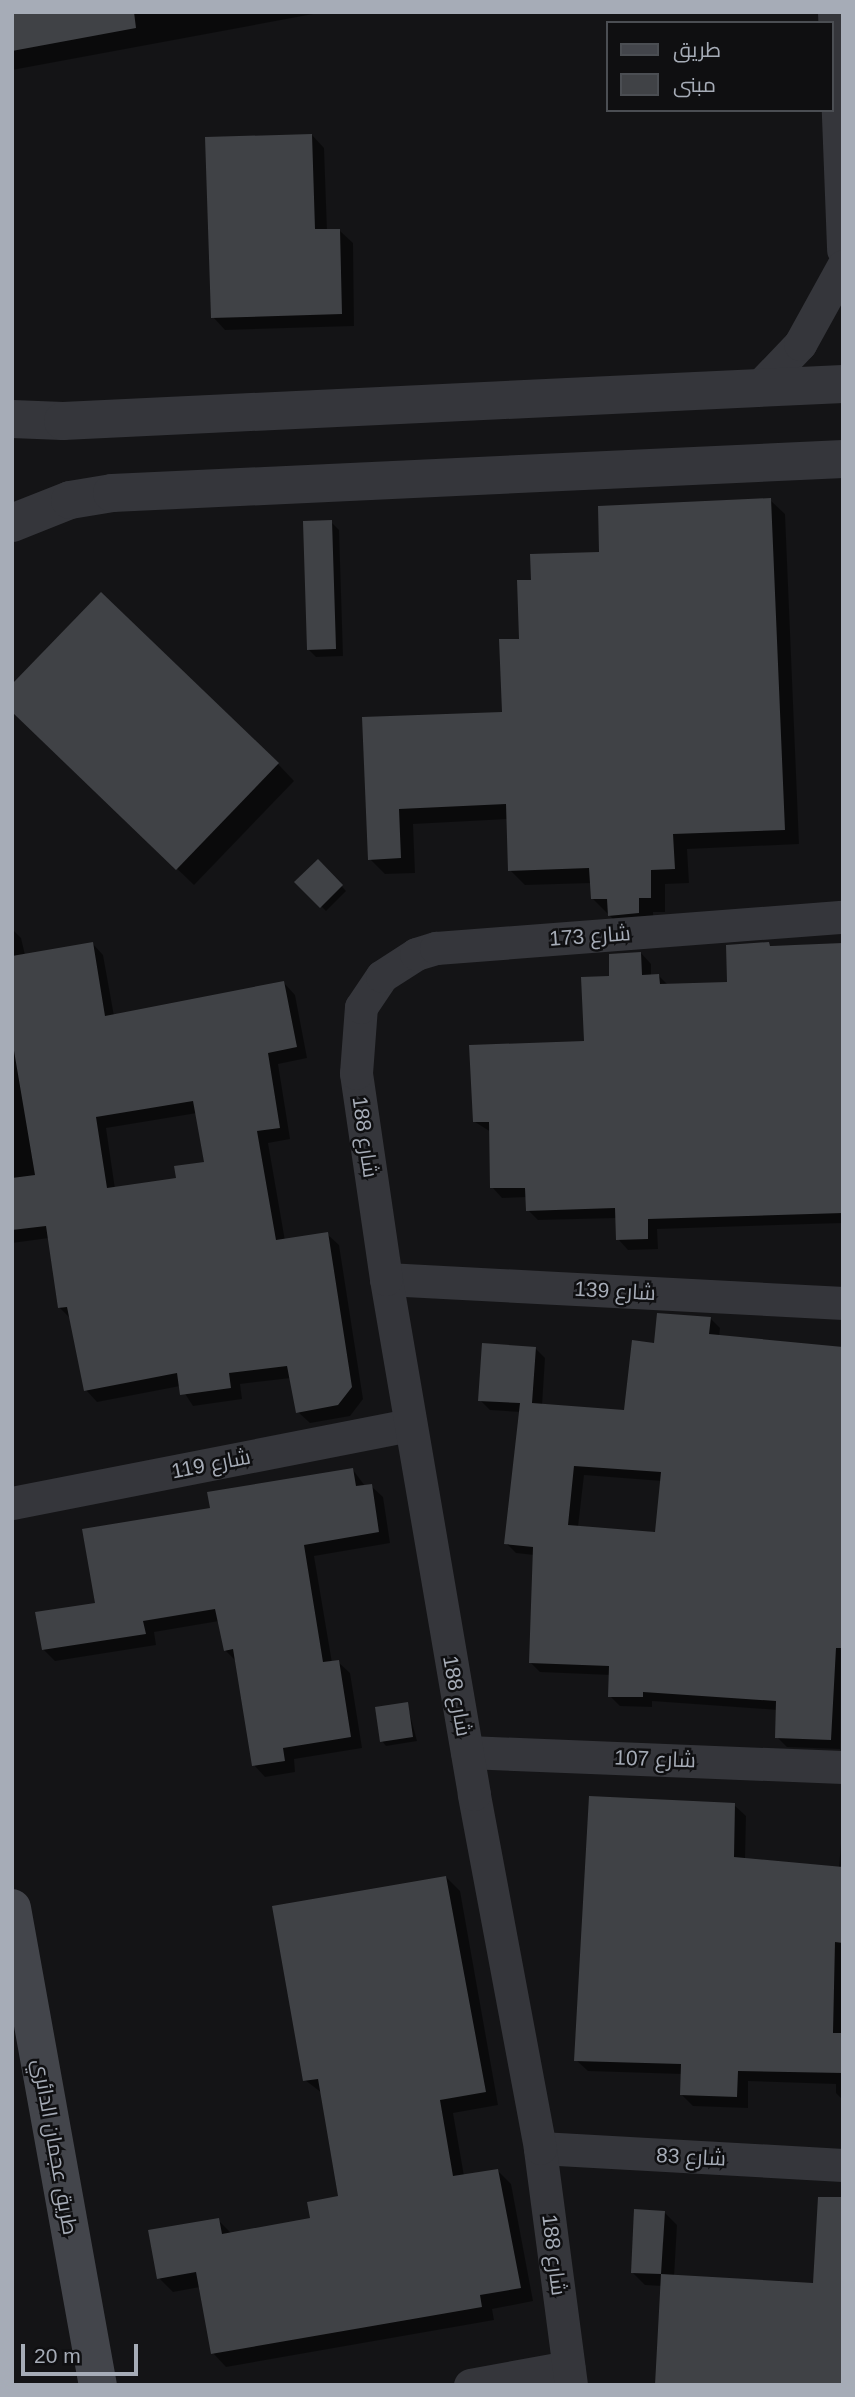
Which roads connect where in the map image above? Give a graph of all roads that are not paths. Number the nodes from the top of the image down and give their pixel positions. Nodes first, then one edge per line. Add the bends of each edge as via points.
1 (834, 12) edge
2 (843, 250) edge
3 (843, 266) edge
4 (843, 384) edge
5 (758, 388) junction
6 (12, 419) edge
7 (843, 459) edge
8 (12, 523) edge
9 (843, 917) edge
10 (361, 1007) joint
11 (386, 1279) junction
12 (843, 1303) edge
13 (409, 1425) junction
14 (12, 1503) edge
15 (467, 1752) junction
16 (843, 1767) edge
17 (12, 1908) edge
18 (540, 2148) junction
19 (843, 2165) edge
20 (570, 2376) edge
21 (98, 2385) edge
22 (470, 2385) edge

1 - 2 street
3 - 5 street via 800,344
4 - 5 street
5 - 6 street via 63,421
7 - 8 street via 112,493 69,500
9 - 10 street, شارع 173 via 436,948 416,954 382,976
10 - 11 street, شارع 188 via 356,1073
11 - 12 street, شارع 139
11 - 13 street, شارع 188
13 - 14 street, شارع 119
13 - 15 street, شارع 188
15 - 16 street, شارع 107
15 - 18 street, شارع 188
17 - 21 main road, طريق عجمان الدائري
18 - 19 street, شارع 83
18 - 20 street, شارع 188
20 - 22 street

